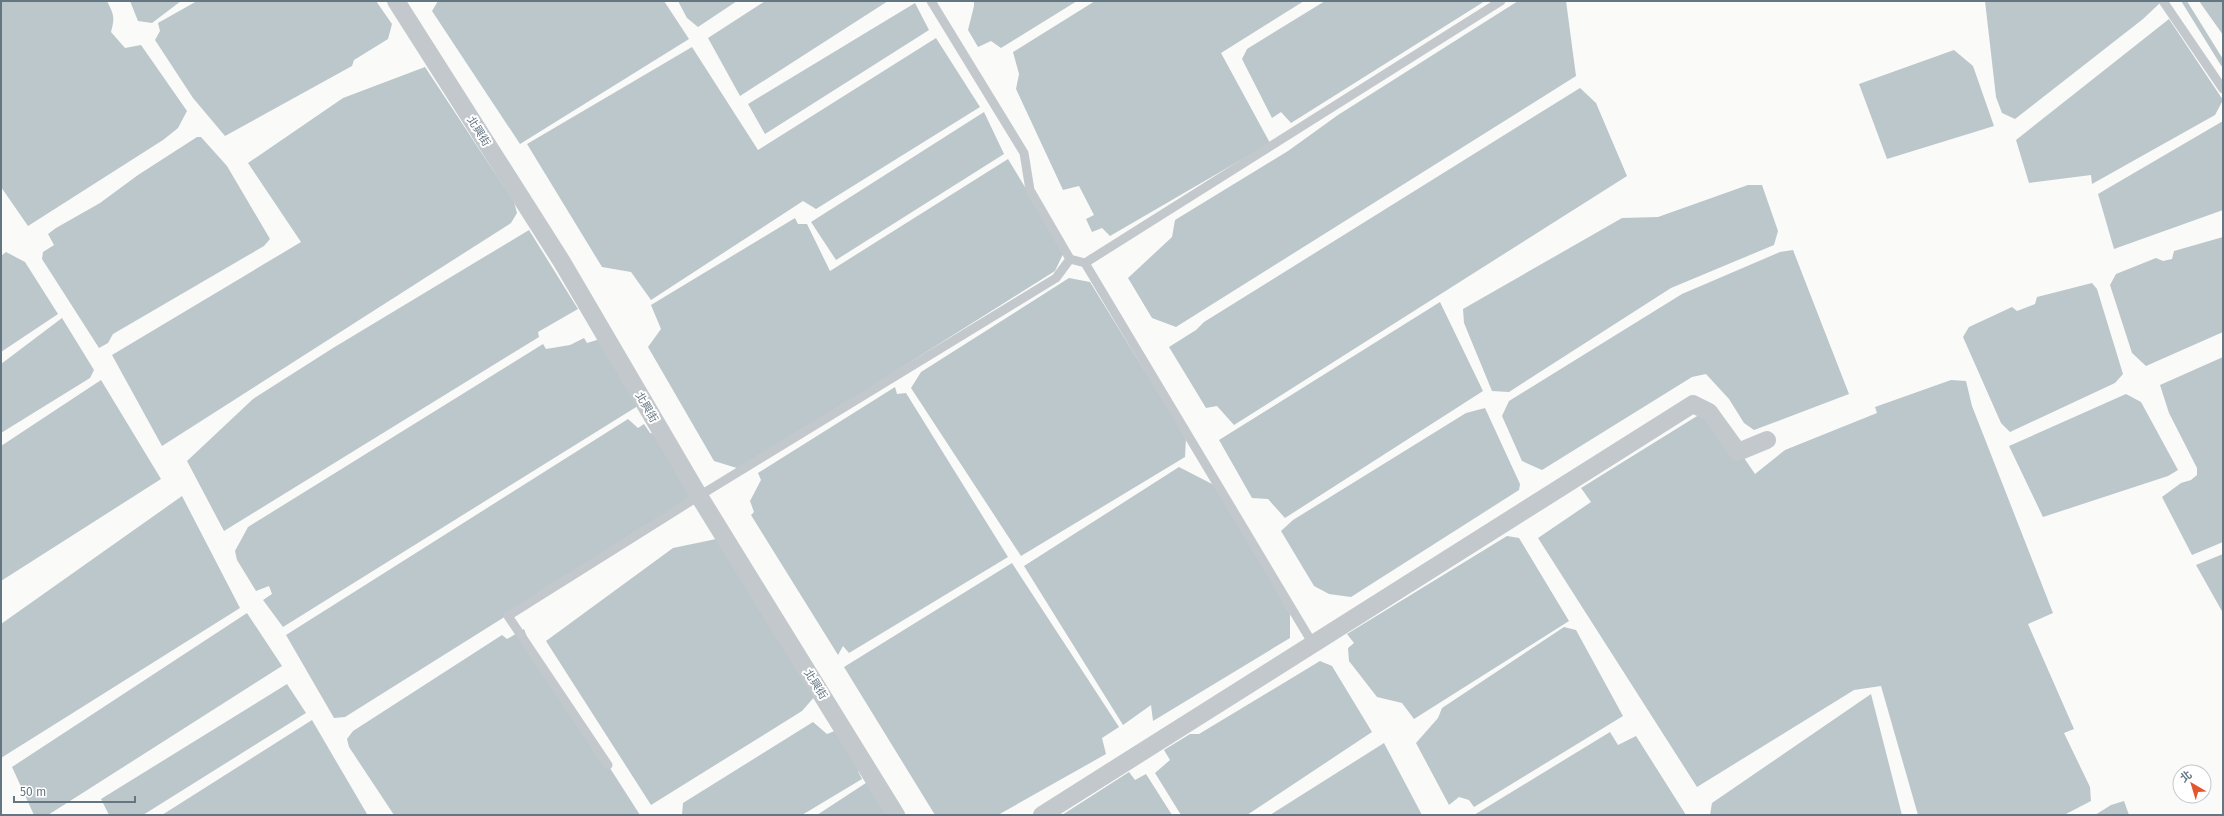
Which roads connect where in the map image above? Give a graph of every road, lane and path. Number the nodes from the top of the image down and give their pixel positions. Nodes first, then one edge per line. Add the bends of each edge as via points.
1 (396, 1) edge
2 (931, 1) edge
3 (1501, 1) edge
4 (2163, 1) edge
5 (2223, 89) edge
6 (1070, 259) junction
7 (1085, 263) junction
8 (1767, 440) dead end
9 (699, 496) junction
10 (1313, 644) junction
11 (608, 766) dead end
12 (896, 815) edge
13 (1042, 815) edge

1 - 9 street, 北興街 via 562,262
2 - 6 lane via 1024,153 1030,190
3 - 7 lane
4 - 5 lane
6 - 7 lane
6 - 9 lane via 1056,278
7 - 10 lane
8 - 10 street via 1738,452 1709,412 1693,404
9 - 11 lane via 508,616
9 - 12 street, 北興街
10 - 13 street

